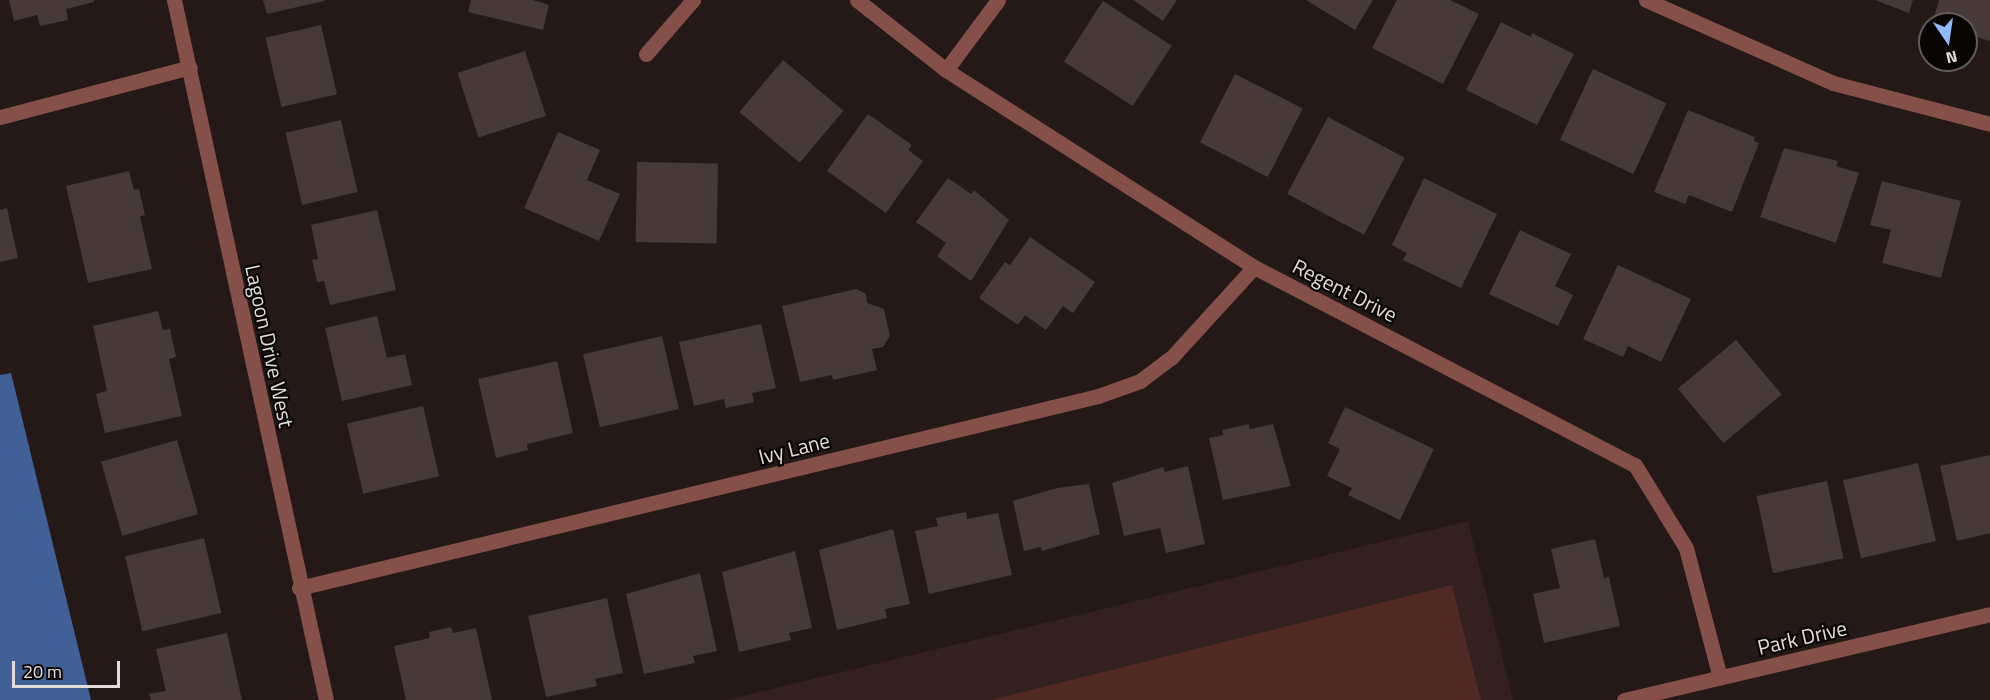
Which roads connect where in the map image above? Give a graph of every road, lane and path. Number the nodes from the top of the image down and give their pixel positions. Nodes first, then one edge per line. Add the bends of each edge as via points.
1 (174, 0) edge
2 (693, 0) edge
3 (857, 0) edge
4 (998, 0) edge
5 (1646, 0) edge
6 (646, 54) dead end
7 (190, 67) junction
8 (946, 70) junction
9 (0, 117) edge
10 (1990, 124) edge
11 (1254, 267) junction
12 (299, 588) junction
13 (1990, 614) edge
14 (1720, 678) junction
15 (326, 700) edge
16 (1624, 700) edge

1 - 7 street, Lagoon Drive West
2 - 6 street
3 - 8 street, Regent Drive
4 - 8 street
5 - 10 street via 1833,83
7 - 9 street
7 - 12 street, Lagoon Drive West
8 - 11 street, Regent Drive
11 - 12 street, Ivy Lane via 1171,358 1140,381 1098,396
11 - 14 street, Regent Drive via 1635,465 1686,548
12 - 15 street, Lagoon Drive West
13 - 14 street, Park Drive
14 - 16 street, Park Drive

